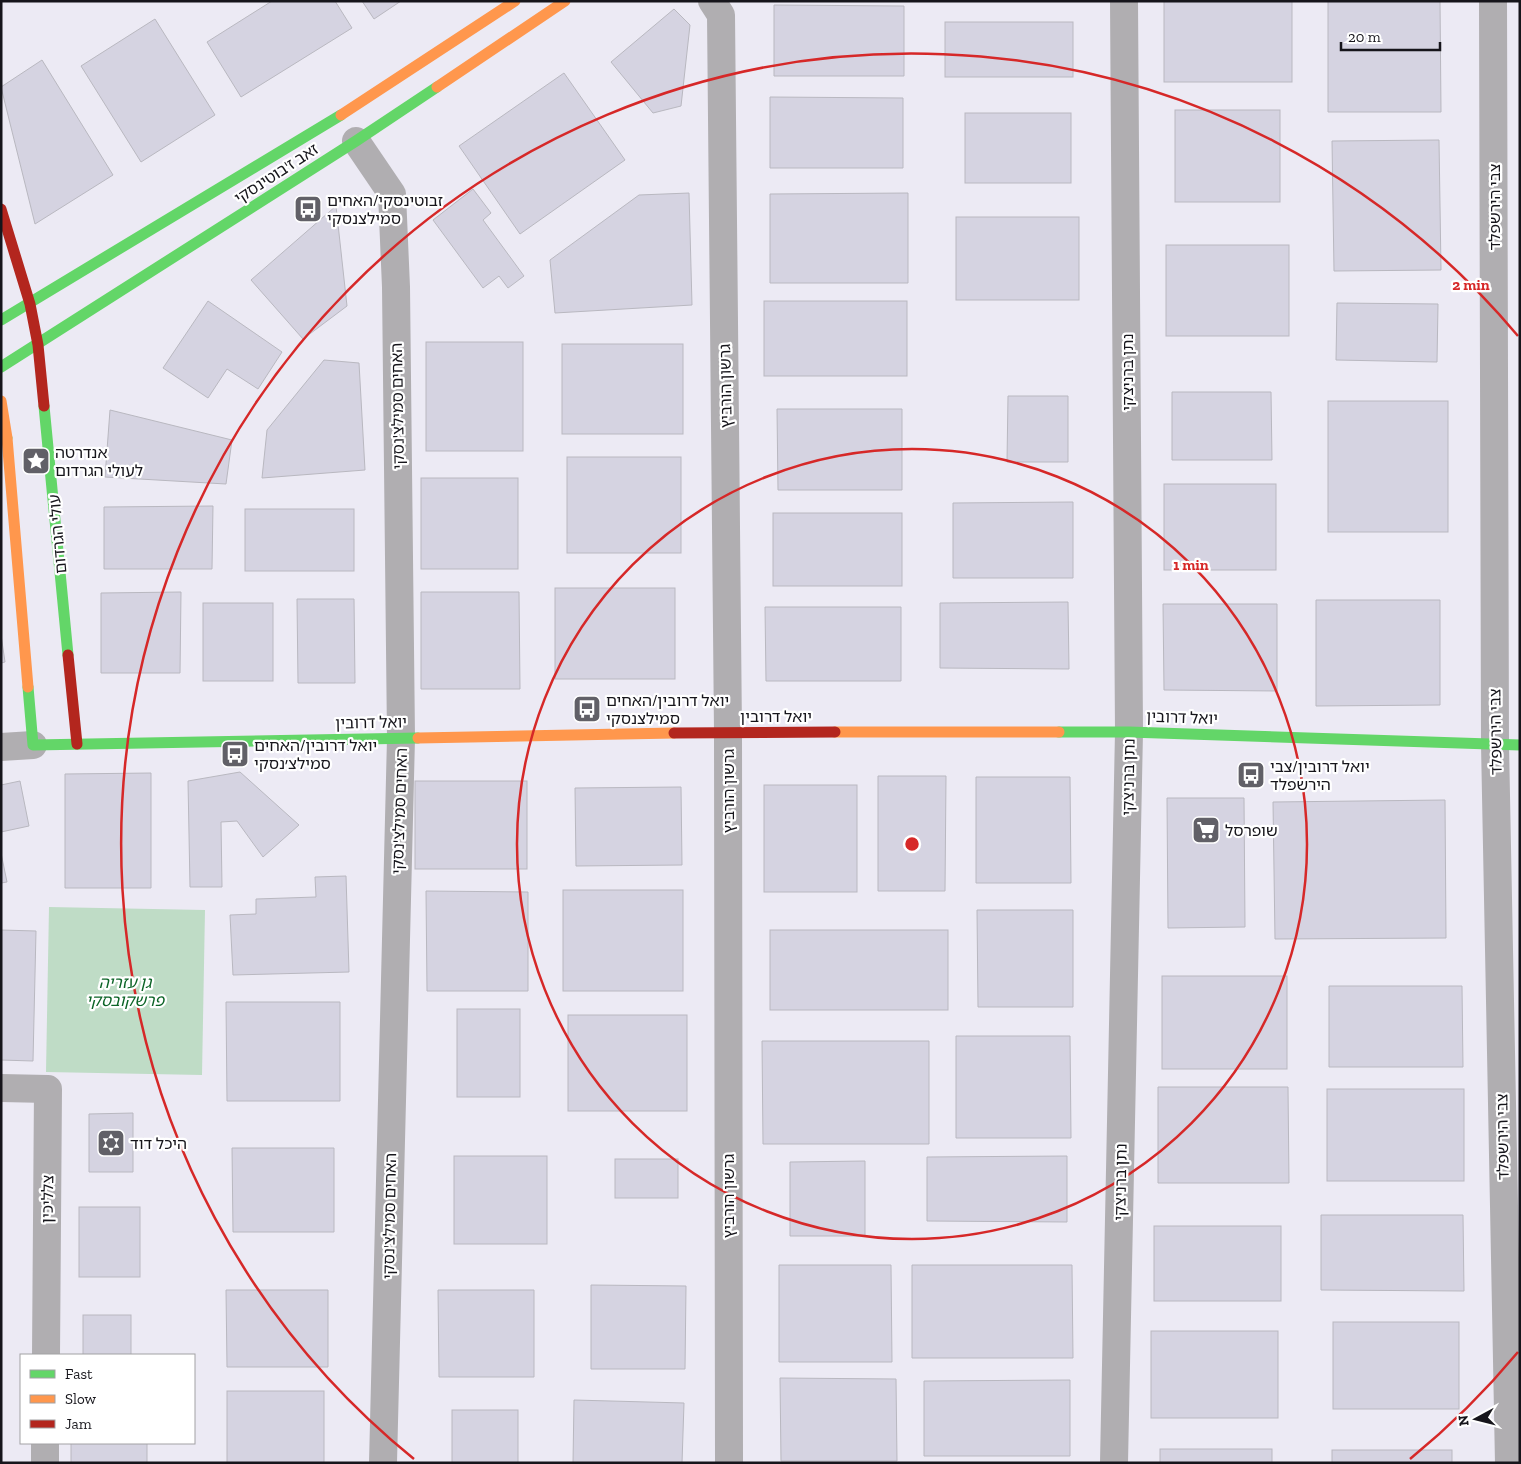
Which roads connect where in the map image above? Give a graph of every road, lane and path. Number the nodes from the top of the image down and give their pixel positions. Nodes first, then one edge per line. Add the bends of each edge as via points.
1 (515, 1) edge
2 (565, 1) edge
3 (712, 1) edge
4 (1124, 1) edge
5 (1493, 1) edge
6 (356, 141) junction
7 (1, 209) edge
8 (30, 304) junction
9 (1, 320) edge
10 (38, 345) junction
11 (1, 367) edge
12 (1, 401) edge
13 (4, 436) edge
14 (728, 732) junction
15 (1129, 732) junction
16 (401, 738) junction
17 (32, 744) junction
18 (77, 744) junction
19 (1507, 745) edge
20 (1, 747) edge
21 (1, 1088) edge
22 (46, 1354) edge
23 (45, 1444) edge
24 (44, 1463) edge
25 (383, 1463) edge
26 (729, 1463) edge
27 (1114, 1463) edge
28 (1509, 1463) edge

1 - 8 street, זאב ז'בוטינסקי via 321,128
2 - 6 street, זאב ז'בוטינסקי
3 - 14 street, גרשון הורביץ via 721,15
4 - 15 street, נתן ברניצקי
5 - 19 street, צבי הירשפלד
6 - 10 street, זאב ז'בוטינסקי
6 - 16 street, האחים סמילצ'נסקי via 392,194
7 - 8 street, עולי הגרדום
8 - 9 street, זאב ז'בוטינסקי
8 - 10 street, עולי הגרדום
10 - 11 street, זאב ז'בוטינסקי
10 - 18 street, עולי הגרדום
12 - 13 street
13 - 17 street
14 - 15 street, יואל דרובין
14 - 16 street, יואל דרובין
14 - 26 street, גרשון הורביץ
15 - 19 street, יואל דרובין
15 - 27 street, נתן ברניצקי
16 - 18 street, יואל דרובין
16 - 25 street, האחים סמילצ'נסקי
17 - 18 street, יואל דרובין
17 - 20 street
19 - 28 street, צבי הירשפלד
21 - 22 street, צלליכין via 48,1089
23 - 24 street

